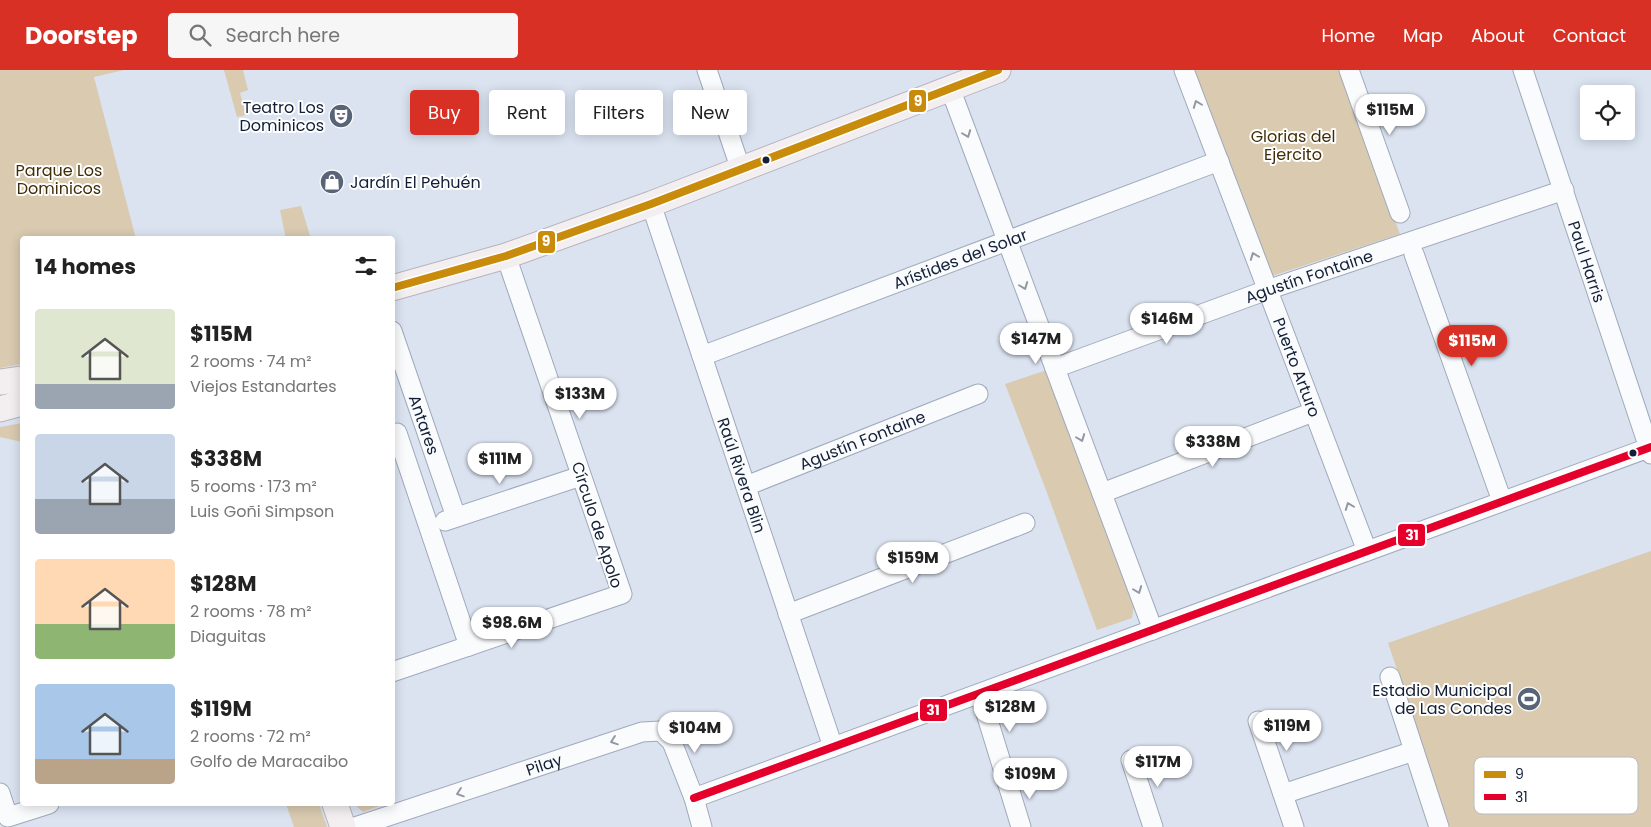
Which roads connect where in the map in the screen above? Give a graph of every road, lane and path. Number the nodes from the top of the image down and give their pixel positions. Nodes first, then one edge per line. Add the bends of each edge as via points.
1 (707, 70) edge
2 (998, 70) edge
3 (1184, 70) edge
4 (1349, 70) edge
5 (1523, 70) edge
6 (950, 88) junction
7 (1219, 162) junction
8 (741, 170) junction
9 (1564, 190) junction
10 (651, 204) junction
11 (1400, 213) dead end
12 (1007, 241) junction
13 (1414, 254) dead end
14 (506, 256) junction
15 (395, 287) edge
16 (1267, 290) junction
17 (395, 340) edge
18 (702, 356) junction
19 (1055, 368) junction
20 (20, 379) edge
21 (0, 382) edge
22 (978, 394) dead end
23 (20, 404) edge
24 (0, 409) edge
25 (20, 410) edge
26 (1313, 412) junction
27 (424, 424) junction
28 (395, 433) edge
29 (1650, 450) edge
30 (581, 476) junction
31 (746, 486) junction
32 (1102, 493) junction
33 (1502, 502) junction
34 (456, 518) junction
35 (1025, 523) dead end
36 (429, 526) junction
37 (1367, 551) junction
38 (788, 614) junction
39 (1153, 630) junction
40 (469, 646) junction
41 (395, 671) edge
42 (1390, 677) dead end
43 (980, 694) junction
44 (1258, 721) dead end
45 (833, 747) junction
46 (1414, 751) junction
47 (1131, 760) dead end
48 (0, 793) edge
49 (1283, 794) junction
50 (694, 798) junction
51 (43, 806) edge
52 (337, 806) edge
53 (343, 827) edge
54 (355, 827) edge
55 (702, 827) edge
56 (1021, 827) edge
57 (1153, 827) edge
58 (1294, 827) edge
59 (1439, 827) edge

1 - 8 street
2 - 6 main road
7 -> 3 street, Puerto Arturo
4 - 11 street
5 - 9 street, Paul Harris
6 - 8 main road
6 -> 12 street
7 - 12 street, Arístides del Solar
16 -> 7 street, Puerto Arturo
8 - 10 main road
9 - 16 street, Agustín Fontaine
9 - 29 street, Paul Harris
10 - 14 main road
10 - 18 street, Raúl Rivera Blin
12 - 18 street, Arístides del Solar
12 -> 19 street
13 - 33 street
14 - 15 main road
14 - 30 street, Círculo de Apolo
16 - 19 street, Agustín Fontaine
16 - 26 street, Puerto Arturo
17 - 27 street, Antares
18 - 31 street, Raúl Rivera Blin
19 -> 32 street
20 - 21 main road
22 - 31 street, Agustín Fontaine
23 - 24 main road
24 - 25 main road
26 - 32 street
37 -> 26 street, Puerto Arturo
27 - 28 street
27 - 34 street, Antares
28 - 36 street, Antares
29 - 33 street
30 - 34 street
30 - 40 street, Círculo de Apolo via 622,594
31 - 38 street, Raúl Rivera Blin
32 -> 39 street
33 - 37 street
34 - 36 street
35 - 38 street
36 - 40 street, Antares
37 - 39 street
38 - 45 street, Raúl Rivera Blin
39 - 43 street
40 - 41 street, Círculo de Apolo
42 - 46 street
43 - 45 street
43 - 56 street
44 - 49 street
45 - 50 street
46 - 49 street
46 - 59 street
47 - 57 street
48 - 51 street via 8,817
49 - 58 street
50 -> 54 street, Pilay via 672,742 661,731 642,732
50 - 55 street, Pilay
52 - 53 main road

